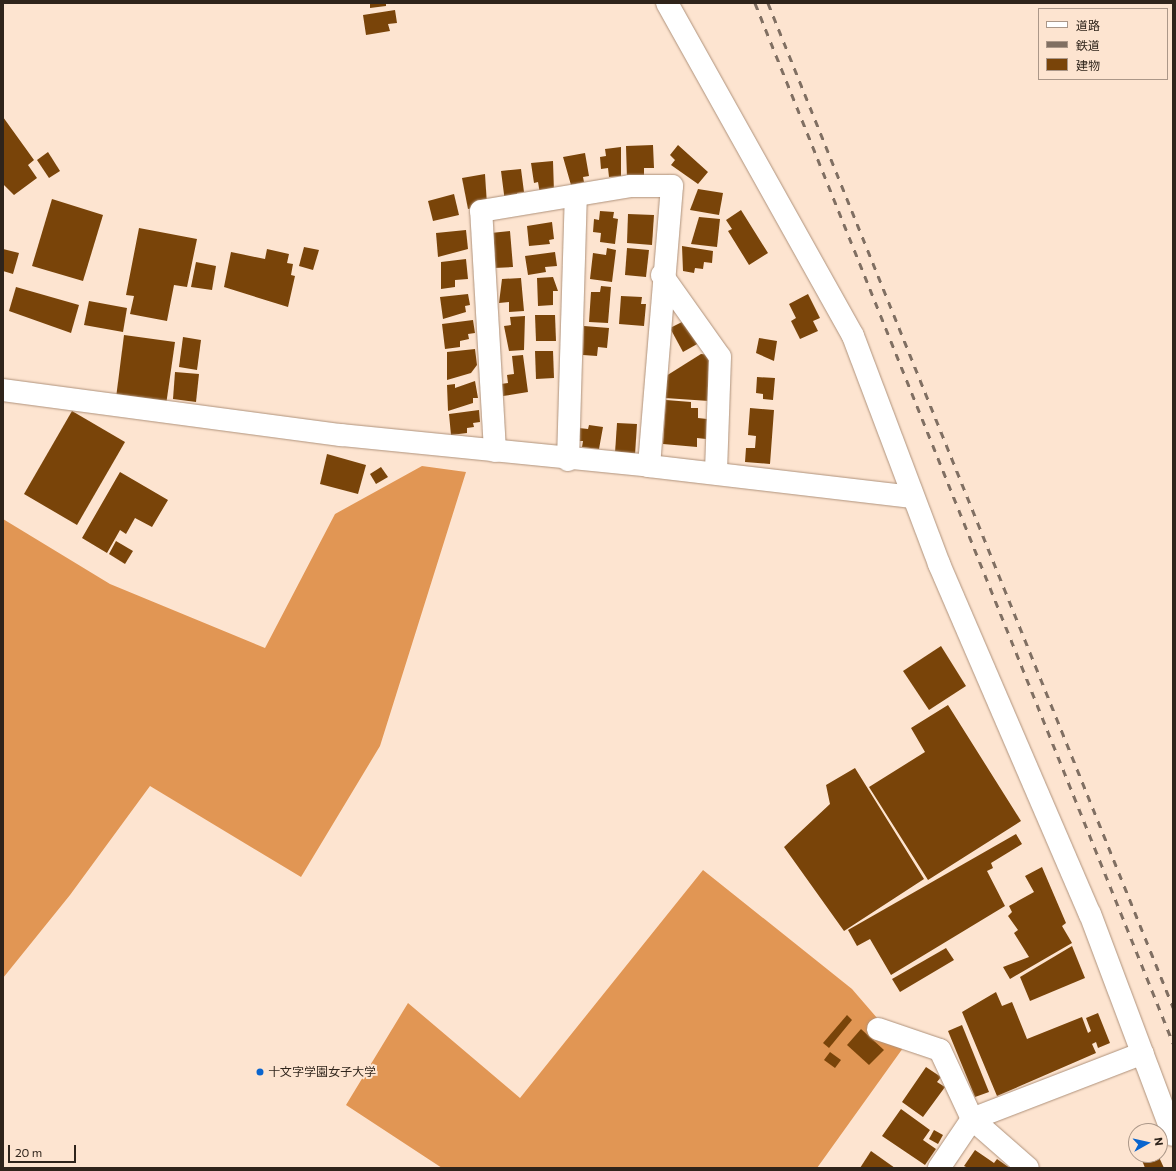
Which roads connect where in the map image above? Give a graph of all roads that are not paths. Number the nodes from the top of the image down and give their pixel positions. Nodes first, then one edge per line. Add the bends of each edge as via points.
1 (667, 3) edge
2 (576, 196) junction
3 (662, 275) junction
4 (3, 390) edge
5 (495, 451) junction
6 (568, 460) junction
7 (649, 466) junction
8 (716, 474) junction
9 (912, 498) junction
10 (878, 1028) dead end
11 (1143, 1053) junction
12 (972, 1120) junction
13 (1173, 1136) edge
14 (939, 1168) edge
15 (1028, 1168) edge

1 - 9 street via 854,336
2 - 3 street via 630,186 672,186
2 - 5 street via 482,212
2 - 6 street
3 - 7 street
3 - 8 street via 720,357
4 - 5 street via 341,435
5 - 6 street
6 - 7 street
7 - 8 street
8 - 9 street
9 - 11 street via 1090,914
10 - 12 street via 940,1050
11 - 12 street
11 - 13 street
12 - 14 street
12 - 15 street

